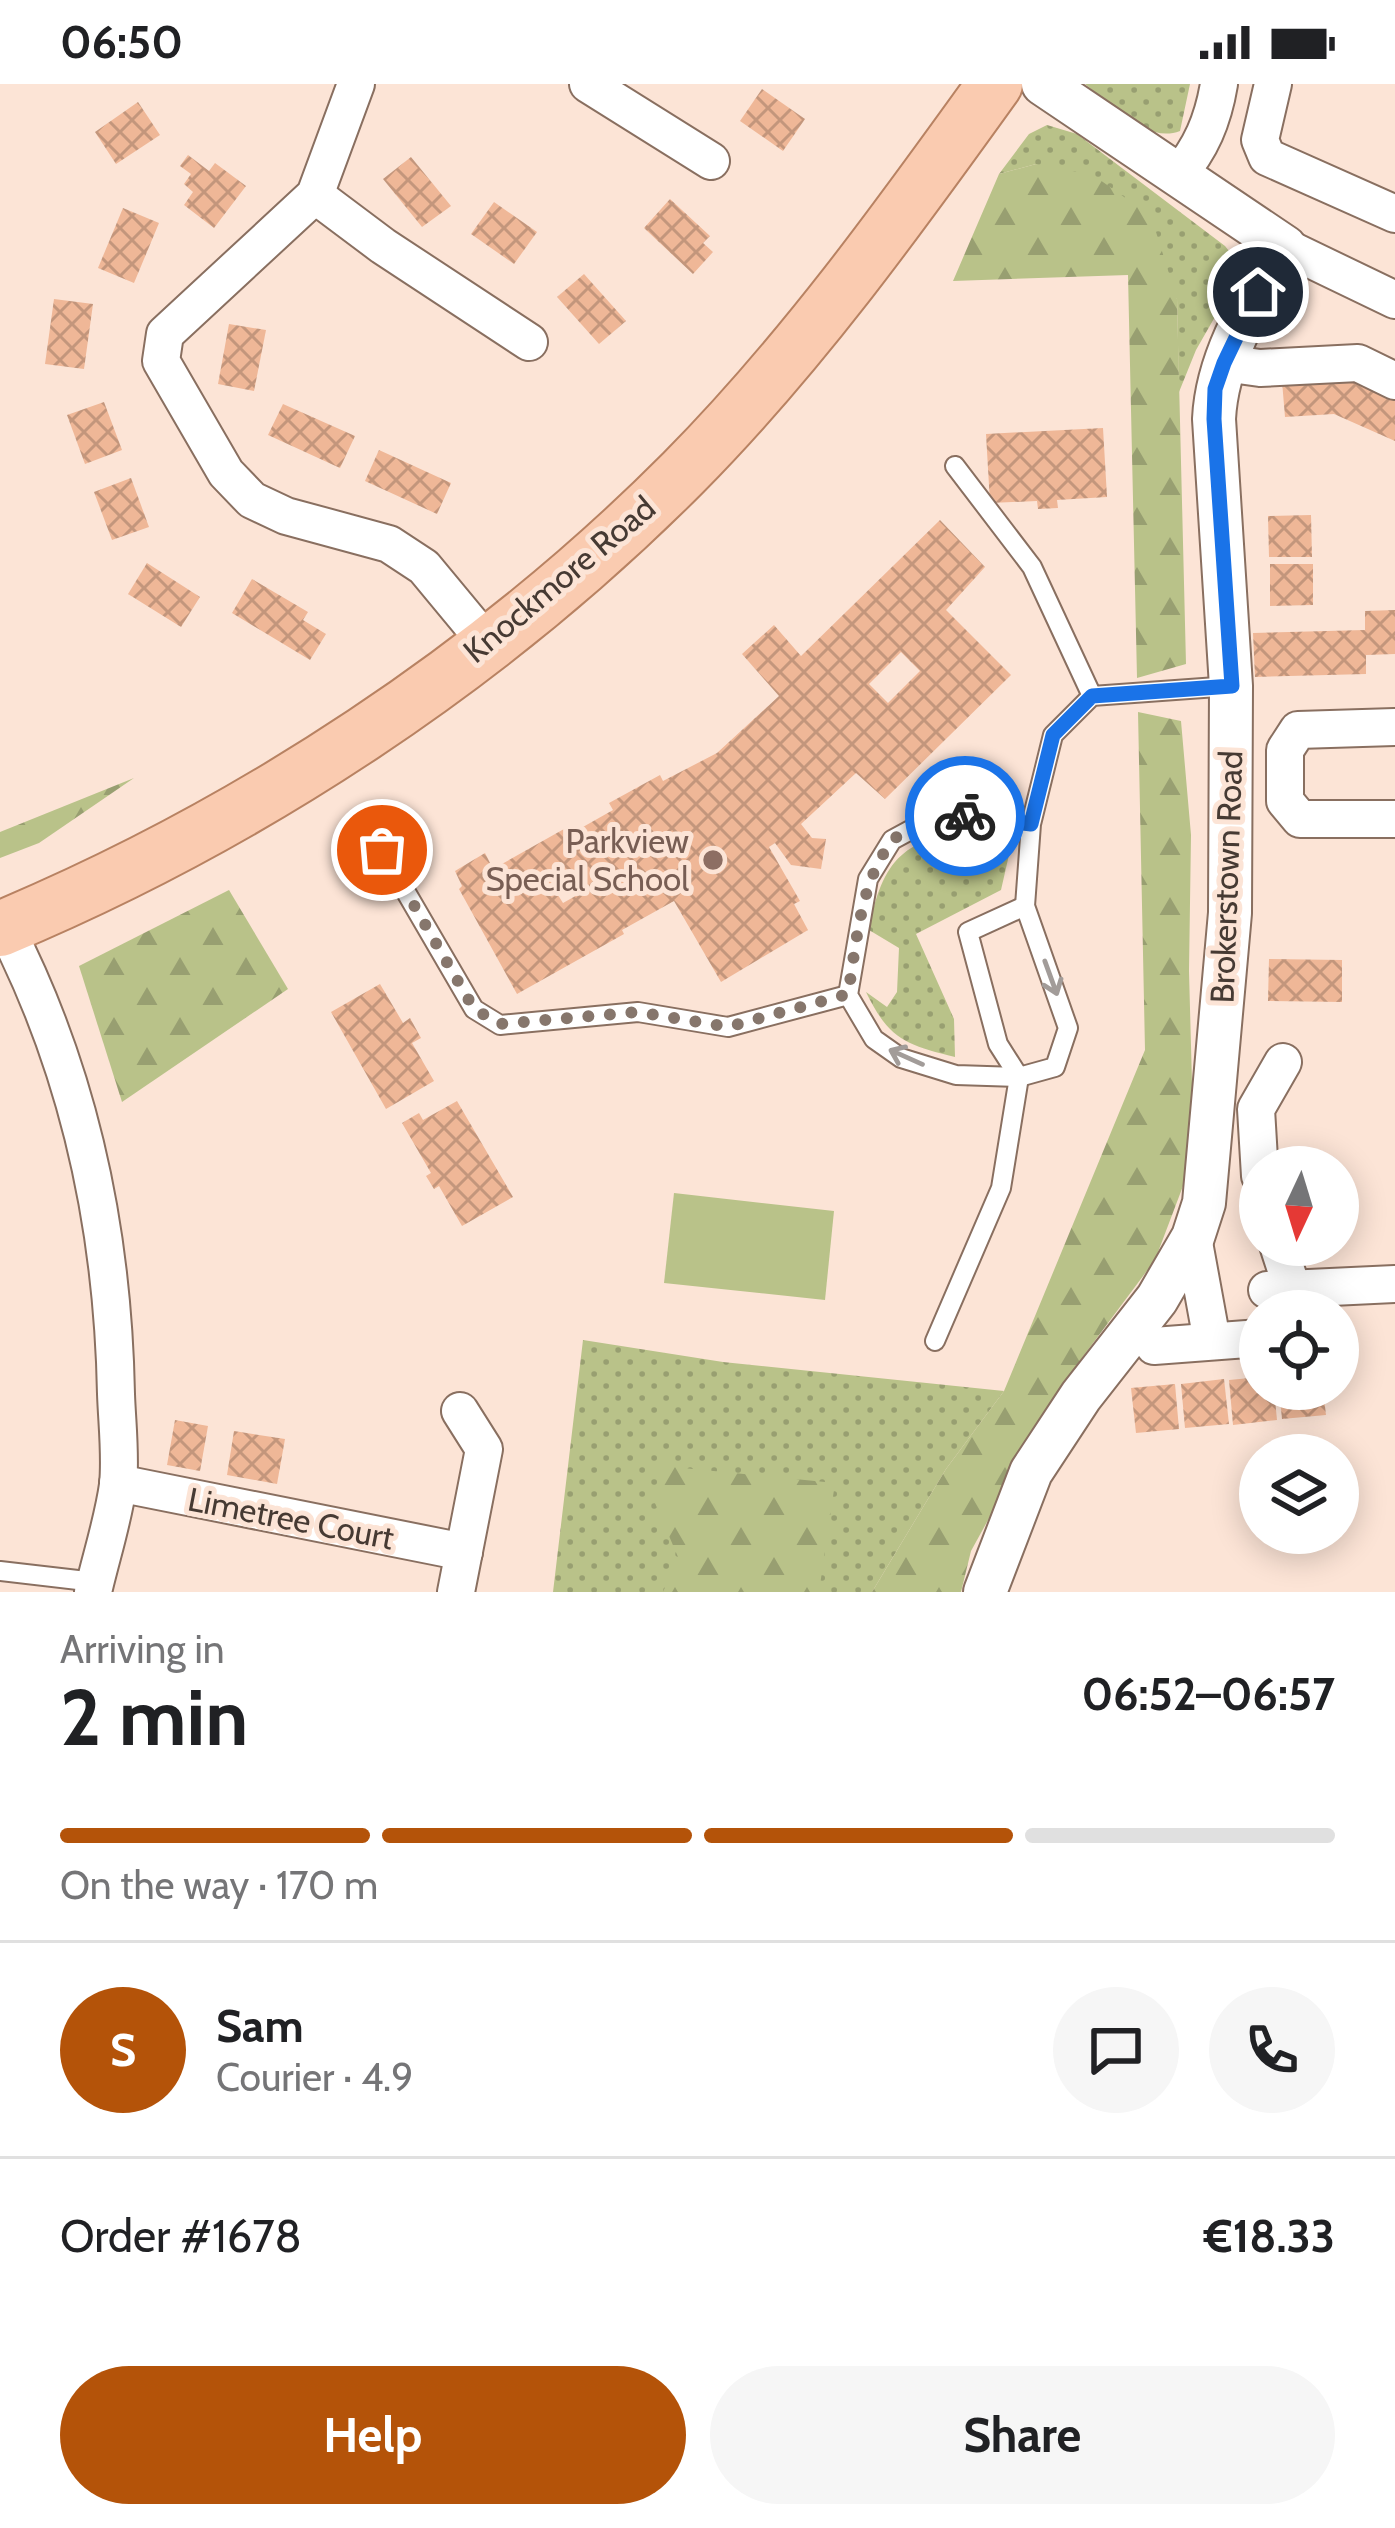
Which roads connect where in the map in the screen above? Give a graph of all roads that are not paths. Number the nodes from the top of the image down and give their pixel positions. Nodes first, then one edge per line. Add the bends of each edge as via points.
1 (356, 84) edge
2 (588, 84) edge
3 (995, 84) edge
4 (1043, 84) edge
5 (1219, 84) edge
6 (1273, 84) edge
7 (711, 160) dead end
8 (1177, 176) junction
9 (315, 195) junction
10 (1395, 214) edge
11 (1285, 247) junction
12 (1395, 300) edge
13 (530, 342) dead end
14 (1224, 363) junction
15 (1395, 381) edge
16 (955, 466) dead end
17 (487, 643) junction
18 (1232, 686) junction
19 (1092, 696) junction
20 (1395, 727) edge
21 (1395, 819) edge
22 (1031, 824) junction
23 (382, 850) dead end
24 (1025, 906) junction
25 (3, 928) edge
26 (848, 994) junction
27 (1282, 1062) dead end
28 (1019, 1077) junction
29 (1258, 1146) edge
30 (1193, 1237) junction
31 (1278, 1266) edge
32 (1395, 1284) edge
33 (1239, 1339) edge
34 (935, 1341) dead end
35 (1213, 1341) junction
36 (1154, 1346) dead end
37 (460, 1411) dead end
38 (118, 1484) junction
39 (464, 1552) junction
40 (0, 1571) edge
41 (94, 1587) edge
42 (456, 1592) edge
43 (986, 1592) edge

1 - 9 street
2 - 7 street
3 - 17 main road, Knockmore Road via 778,369 596,555
4 - 8 street
5 - 8 street via 1203,140
6 - 10 street via 1260,140 1268,157
8 - 11 street
9 - 13 street
9 - 17 street via 164,334 161,362 226,473 252,500 389,544 424,567
11 - 12 street
11 - 14 street, Brokerstown Road
14 - 15 street via 1358,363
14 - 18 street, Brokerstown Road via 1214,419
16 - 19 lane via 1032,566
17 - 25 main road, Knockmore Road via 267,793
18 - 19 lane
18 - 30 street, Brokerstown Road via 1230,913 1204,1203
19 - 22 lane via 1053,735
20 - 21 street via 1298,730 1285,751 1285,802 1300,819
22 - 24 lane
22 - 26 lane via 940,814 892,840 868,879
23 - 26 lane via 474,1009 500,1024 638,1012 728,1027
24 -> 28 lane via 1068,1028 1054,1067
24 - 28 lane via 968,932 998,1044
25 - 38 street via 70,1085 99,1197 114,1313
28 -> 26 lane via 956,1075 901,1058 874,1040
27 - 29 street via 1256,1109
28 - 34 lane via 1001,1188
30 - 35 street
30 - 43 street, Brokerstown Road via 1031,1472
31 - 32 street via 1279,1289
33 - 35 street
35 - 36 street
37 - 39 street via 484,1449
38 - 39 street, Limetree Court
38 - 41 street
39 - 42 street
40 - 41 lane

